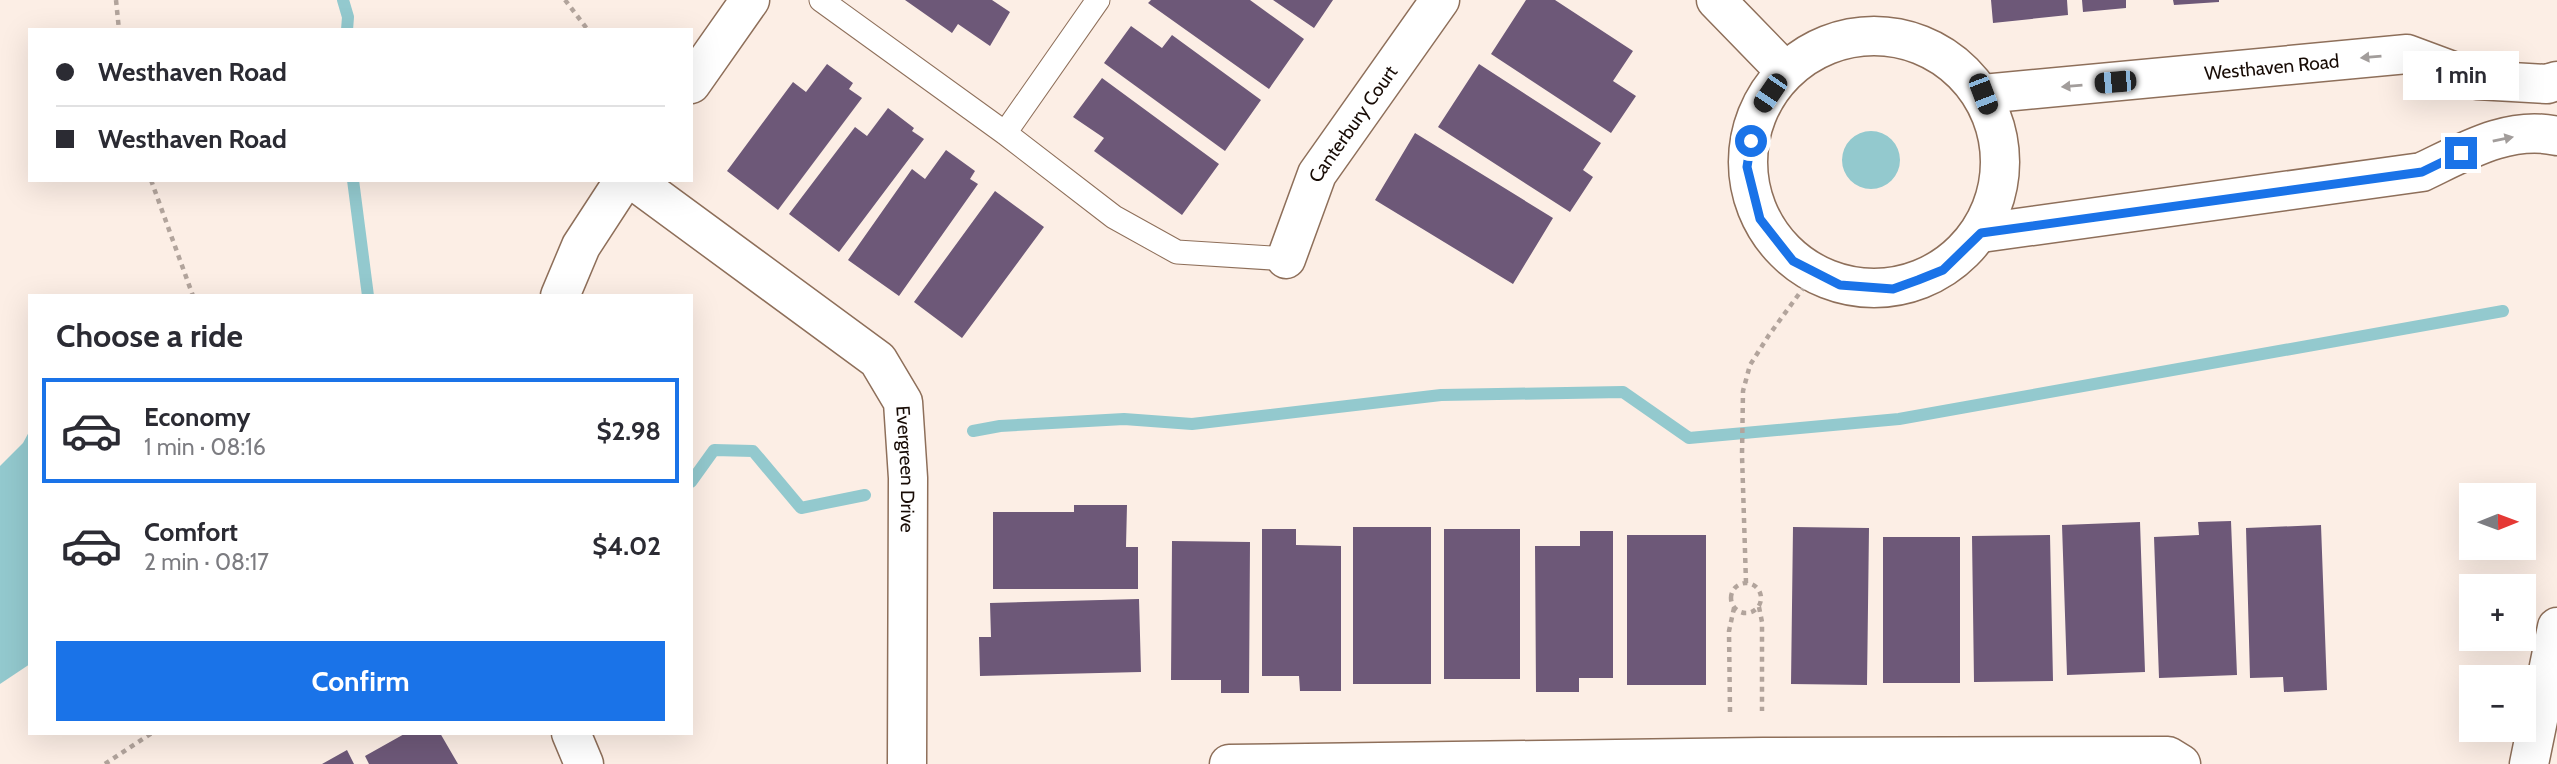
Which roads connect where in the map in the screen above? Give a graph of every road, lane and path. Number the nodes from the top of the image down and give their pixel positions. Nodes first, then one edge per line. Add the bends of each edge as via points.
1 (116, 0) edge
2 (565, 0) edge
3 (750, 0) edge
4 (821, 0) edge
5 (1098, 0) edge
6 (1440, 0) edge
7 (1716, 0) edge
8 (119, 28) edge
9 (586, 28) edge
10 (1785, 71) junction
11 (693, 81) edge
12 (2557, 81) edge
13 (1983, 94) junction
14 (1004, 133) junction
15 (2557, 136) edge
16 (152, 182) edge
17 (623, 182) edge
18 (636, 182) edge
19 (1981, 233) junction
20 (1286, 259) joint
21 (1815, 272) junction
22 (192, 294) edge
23 (561, 294) edge
24 (1746, 583) junction
25 (1759, 607) junction
26 (1734, 608) junction
27 (2557, 627) edge
28 (1762, 711) dead end
29 (1730, 712) dead end
30 (149, 735) edge
31 (572, 735) edge
32 (1763, 760) edge
33 (105, 764) edge
34 (584, 764) edge
35 (907, 764) edge
36 (1229, 764) edge
37 (2181, 764) edge
38 (2529, 764) edge

1 - 8 path
2 - 9 path
3 - 11 street
4 - 14 lane
5 - 14 lane
6 - 20 street, Canterbury Court via 1317,174
7 - 10 street
10 - 13 street via 1833,41 1890,35 1943,54
10 - 21 street via 1755,115 1747,167 1760,219 1793,261
12 -> 13 street, Westhaven Road via 2477,80 2407,54
13 - 19 street via 2000,139 2000,188
14 - 20 lane via 1114,217 1177,252
19 -> 15 street via 2422,172 2480,143 2537,132
16 - 22 path
17 - 23 street via 581,246
18 - 35 street, Evergreen Drive via 878,360 903,402 908,478
19 - 21 street via 1943,270 1893,289 1840,285
21 - 24 path via 1751,365 1741,406
24 - 25 path via 1758,588
24 - 26 path via 1732,592
25 - 26 path via 1745,614
25 - 28 path
26 - 29 path via 1728,631
27 - 38 street
30 - 33 path
31 - 34 street
32 - 36 street
32 - 37 street via 2168,756

